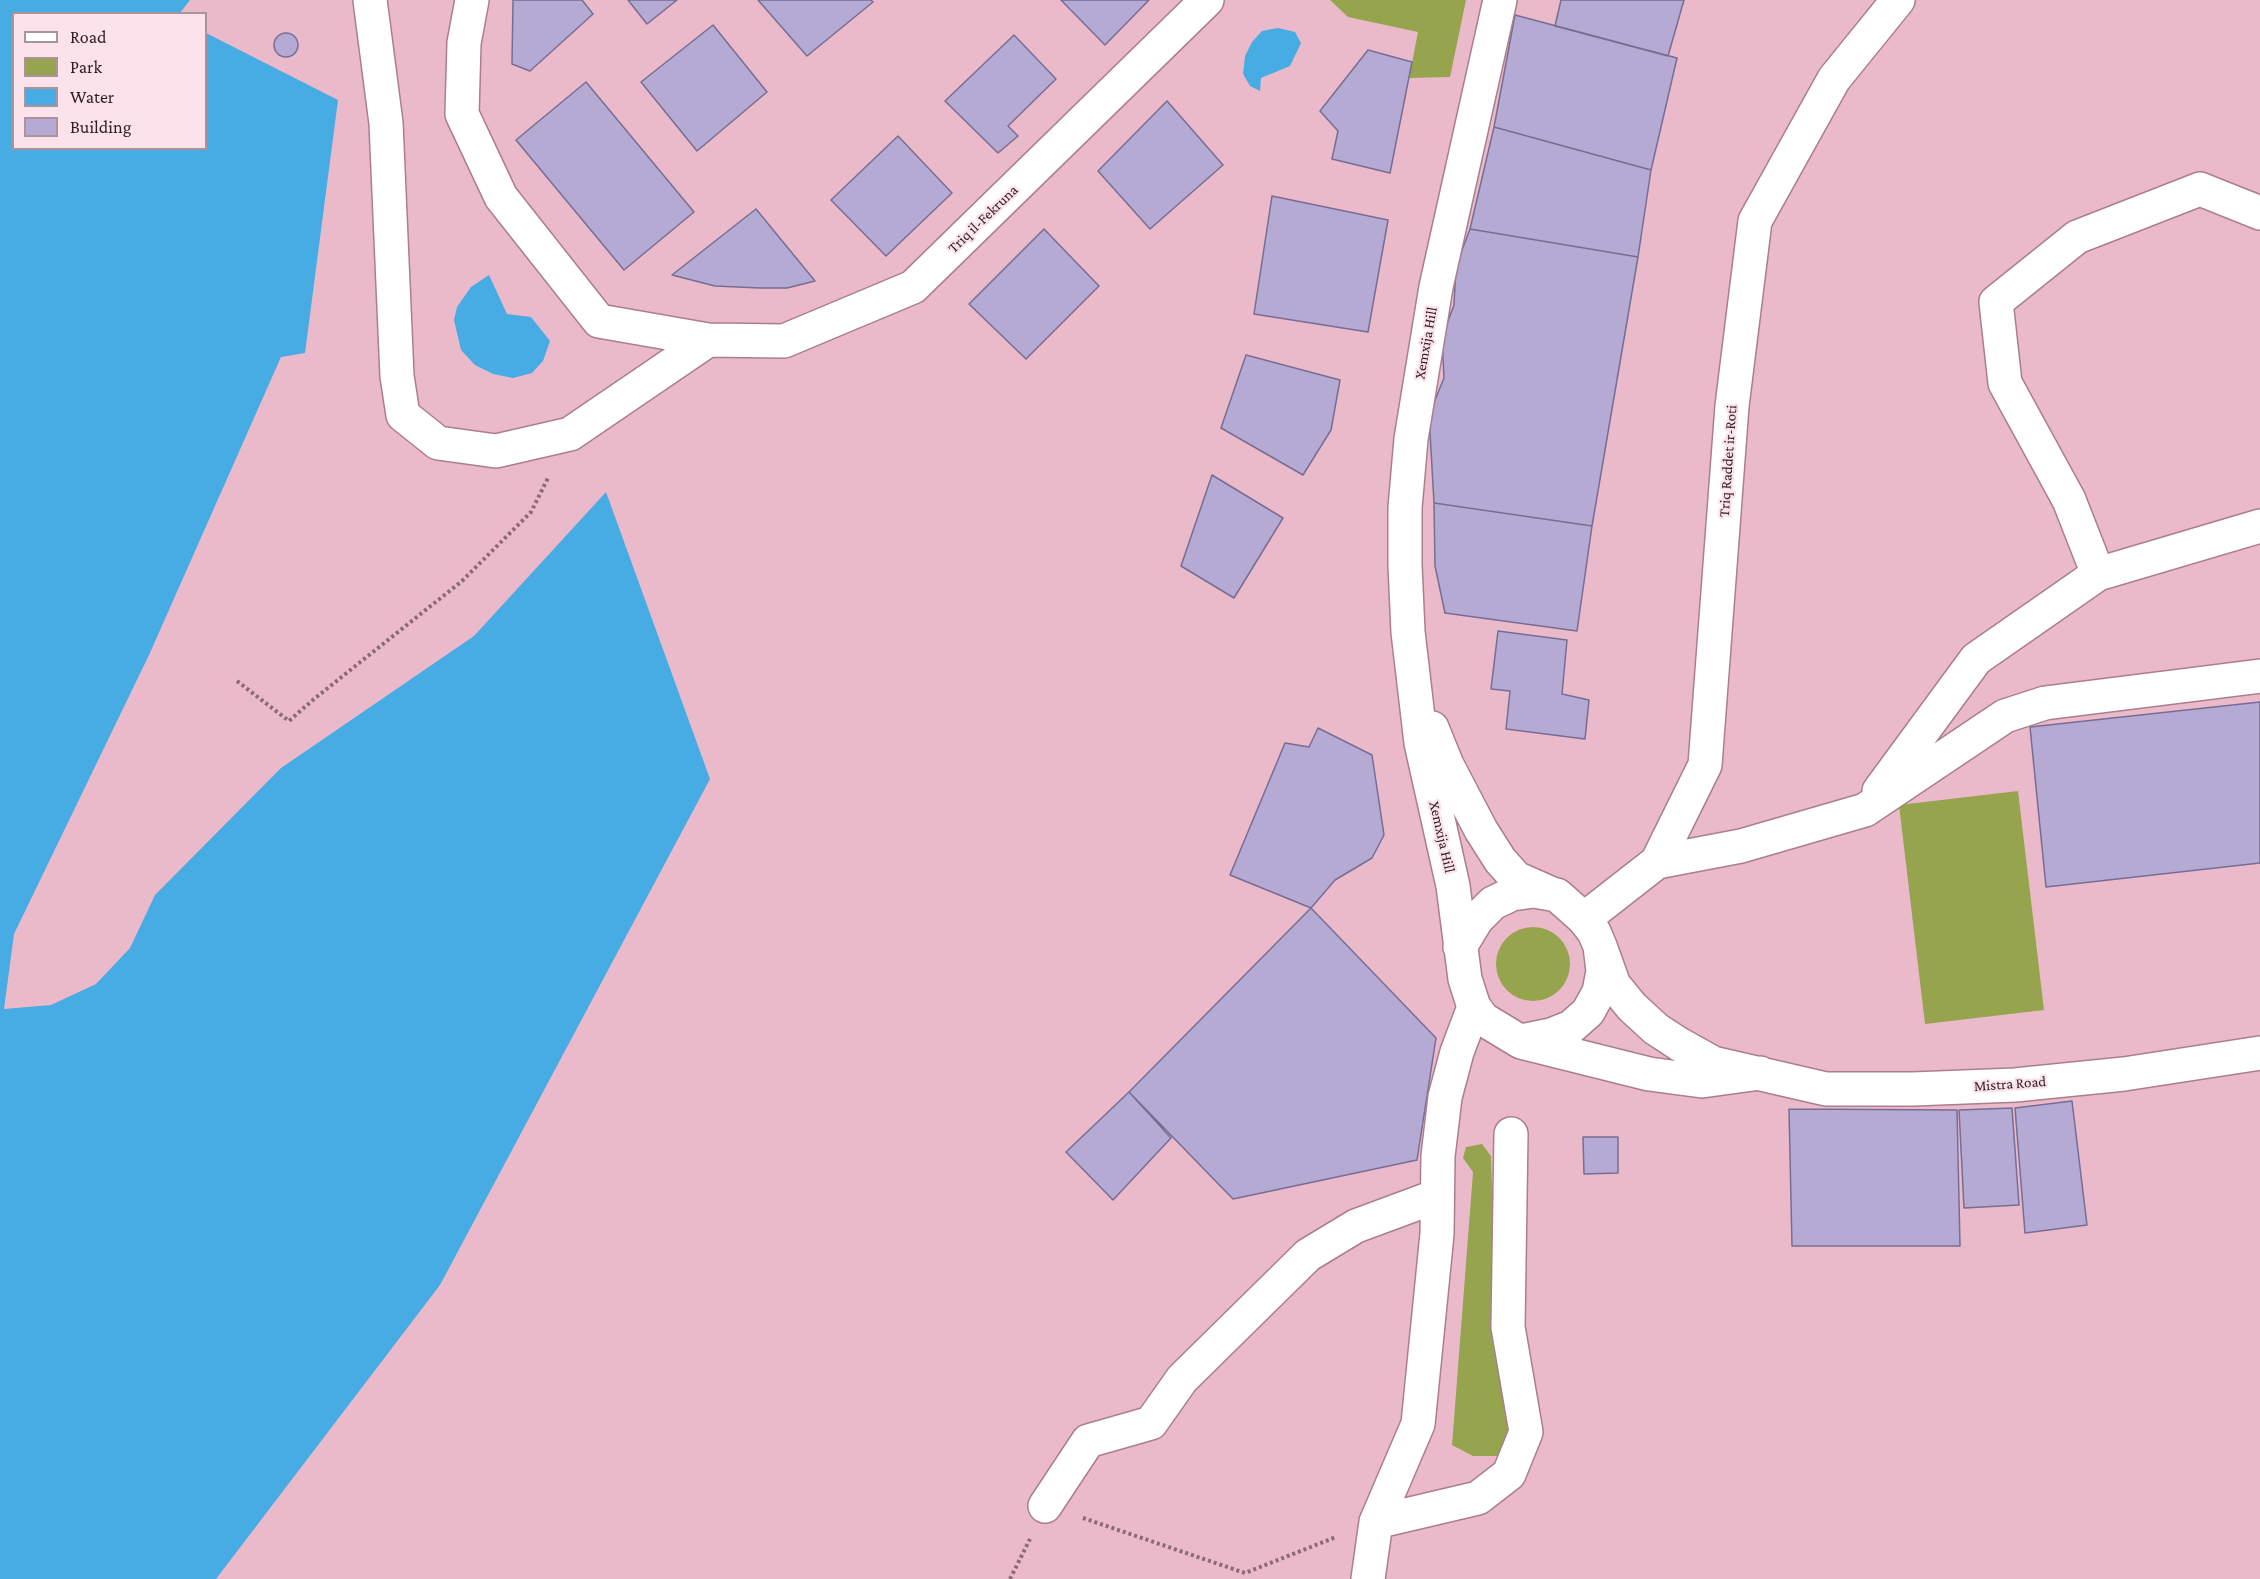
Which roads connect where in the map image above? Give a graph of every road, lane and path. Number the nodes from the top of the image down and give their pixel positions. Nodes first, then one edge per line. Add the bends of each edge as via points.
1 (370, 0) edge
2 (472, 0) edge
3 (1208, 0) edge
4 (1500, 0) edge
5 (1898, 0) edge
6 (2260, 213) edge
7 (708, 340) junction
8 (570, 434) junction
9 (2260, 526) edge
10 (2098, 574) junction
11 (2260, 676) edge
12 (237, 681) dead end
13 (1416, 691) junction
14 (1865, 810) junction
15 (1658, 862) junction
16 (1557, 895) junction
17 (1592, 933) junction
18 (1460, 947) junction
19 (1474, 1007) junction
20 (1520, 1041) junction
21 (2260, 1053) edge
22 (1760, 1073) junction
23 (1511, 1134) dead end
24 (1437, 1196) junction
25 (1046, 1506) dead end
26 (1376, 1522) junction
27 (1104, 1525) dead end
28 (1368, 1579) edge

1 - 8 street via 386,123 397,376 403,415 438,443 496,451
2 - 7 street, Triq il-Fekruna via 464,43 462,114 501,196 599,321
3 - 7 street, Triq il-Fekruna via 913,287 784,341
4 - 13 street, Xemxija Hill via 1436,287 1411,439 1405,565
5 - 15 street, Triq Raddet ir-Roti via 1834,79 1755,220 1732,406 1705,765
6 - 10 street via 2200,189 2077,237 1996,302 2005,383 2069,500
7 - 8 street
8 - 12 path via 531,512 462,581 289,721
9 - 10 street
10 - 14 street via 1976,660
11 - 14 street via 2045,703 2005,716
13 - 16 street, Xemxija Hill via 1448,765 1500,860 1516,878
13 - 18 street, Xemxija Hill via 1421,743 1454,886
14 - 15 street via 1741,846
15 - 17 street, Triq Raddet ir-Roti
16 - 17 street
16 - 18 street via 1534,891 1512,894 1493,903 1477,919
17 - 20 street via 1603,970 1599,992 1588,1011 1571,1027
17 - 22 street, Mistra Road via 1614,985 1656,1029 1713,1063
18 - 19 street
19 - 20 street via 1484,1019
19 - 24 street via 1456,1052 1445,1097
20 - 22 street, Mistra Road via 1638,1072 1691,1080
21 - 22 street, Mistra Road via 2124,1074 2015,1085 1826,1089
23 - 26 street via 1508,1327 1526,1432 1509,1474 1478,1498
24 - 25 street via 1356,1226 1308,1255 1182,1379 1151,1423 1088,1441
24 - 26 street via 1437,1234 1418,1424
26 - 27 path via 1245,1573
26 - 28 street

